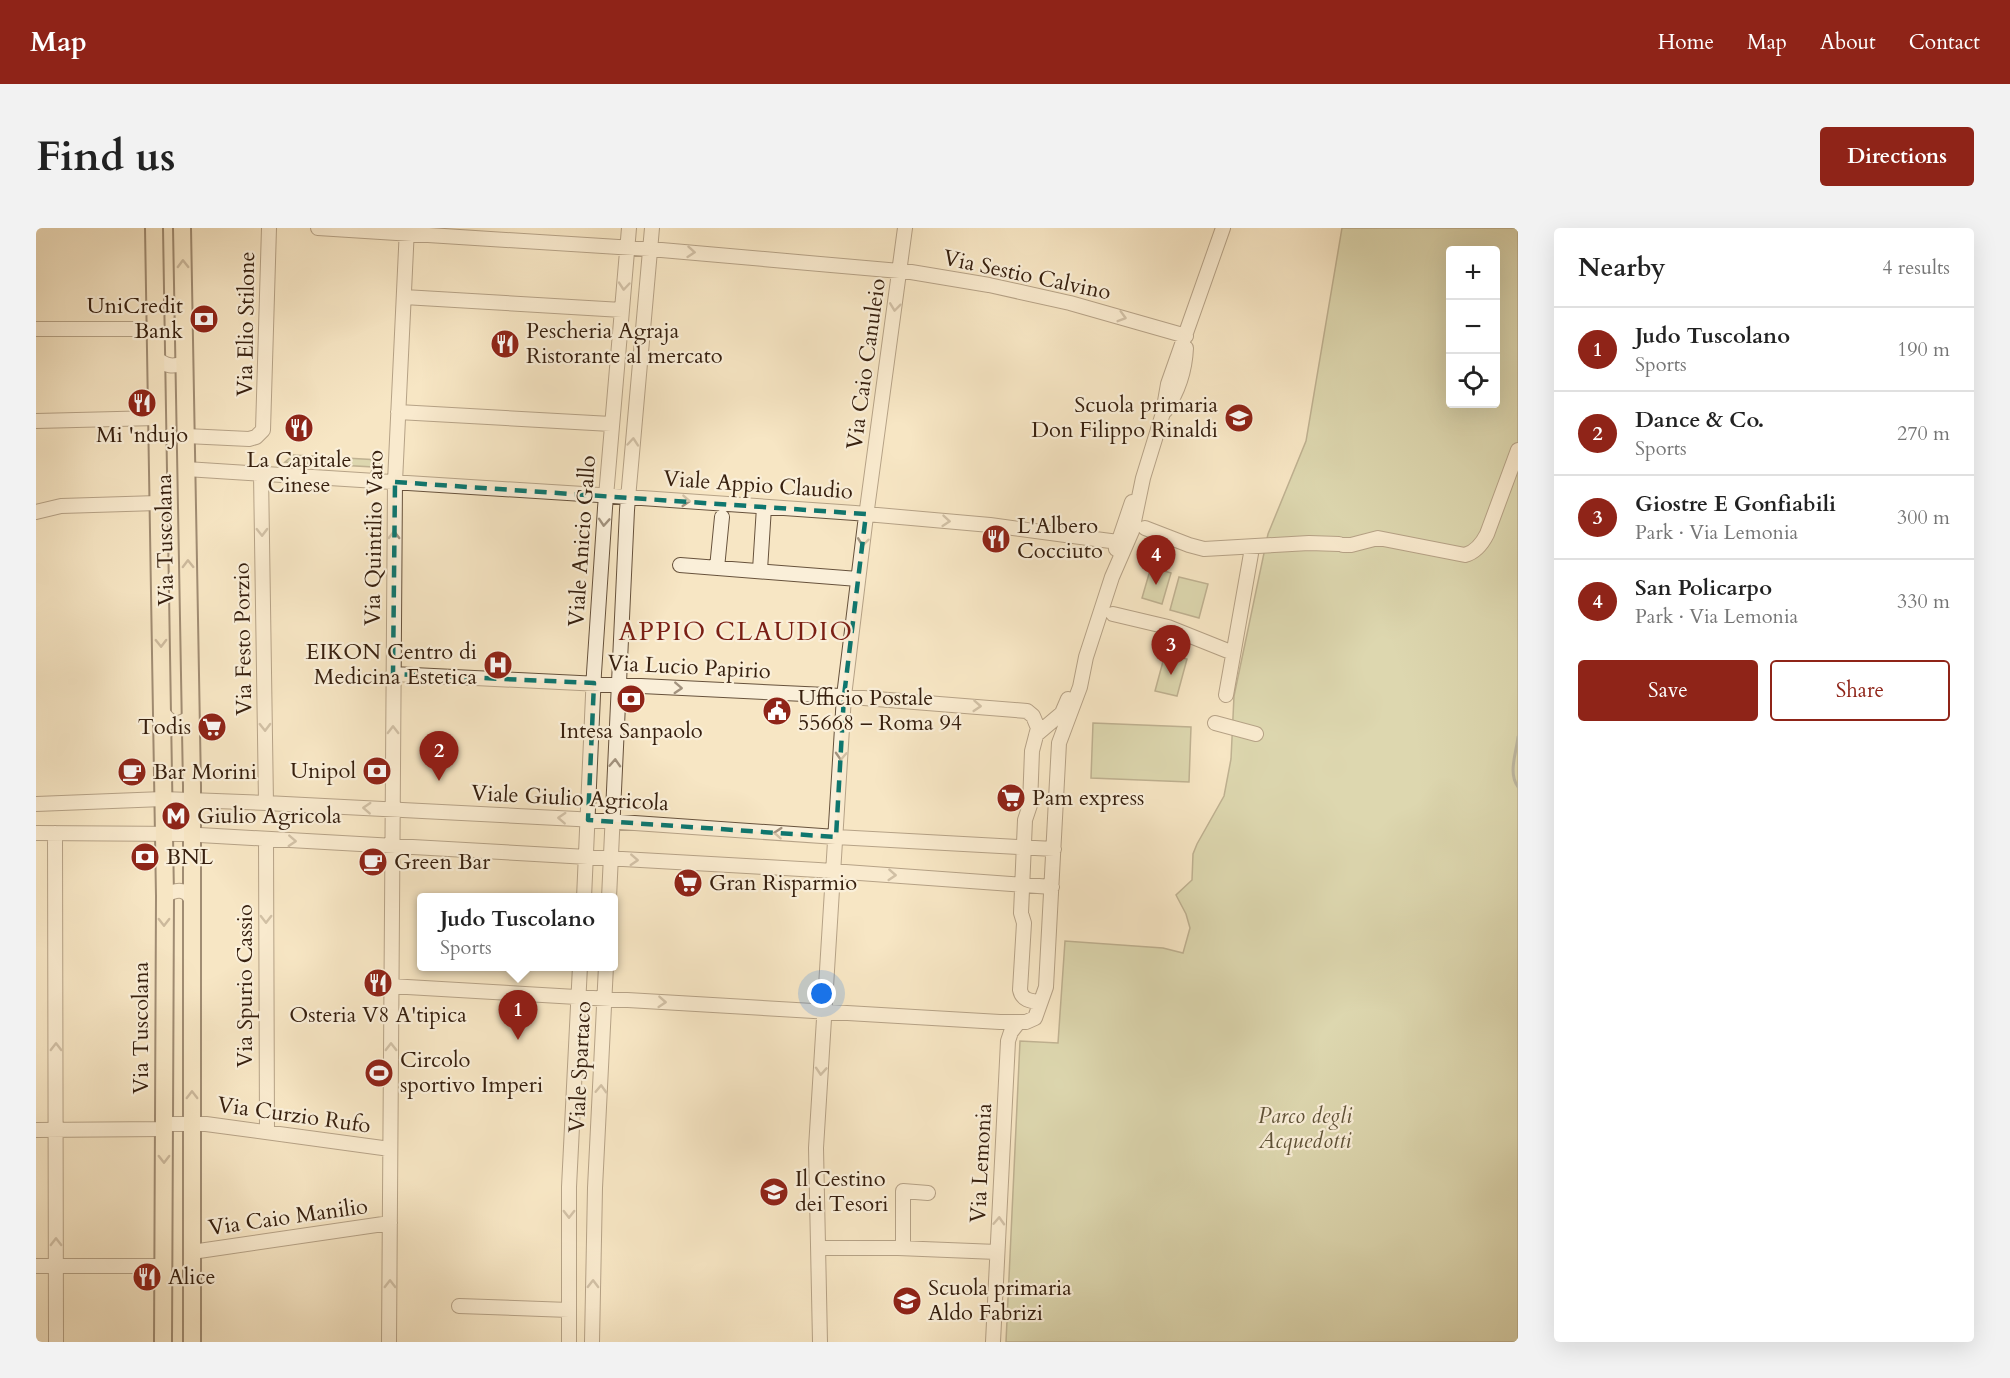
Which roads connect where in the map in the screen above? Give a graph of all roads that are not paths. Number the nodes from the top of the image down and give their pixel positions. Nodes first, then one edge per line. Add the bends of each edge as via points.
1 (154, 228) edge
2 (182, 228) edge
3 (269, 228) edge
4 (318, 228) edge
5 (629, 228) edge
6 (652, 228) edge
7 (905, 228) edge
8 (1223, 228) edge
9 (407, 231) edge
10 (627, 248) junction
11 (650, 249) junction
12 (900, 270) junction
13 (404, 297) junction
14 (622, 310) junction
15 (36, 329) edge
16 (155, 329) junction
17 (1186, 336) junction
18 (156, 358) junction
19 (185, 362) junction
20 (398, 412) junction
21 (157, 418) junction
22 (36, 421) edge
23 (611, 424) junction
24 (186, 436) junction
25 (1518, 450) edge
26 (186, 469) junction
27 (261, 474) junction
28 (395, 482) junction
29 (606, 495) junction
30 (628, 497) junction
31 (159, 504) junction
32 (764, 507) junction
33 (36, 512) edge
34 (866, 514) junction
35 (722, 517) dead end
36 (1133, 529) junction
37 (1118, 542) junction
38 (1252, 548) junction
39 (680, 565) dead end
40 (717, 568) junction
41 (760, 570) junction
42 (1112, 577) junction
43 (858, 579) junction
44 (1113, 614) dead end
45 (1233, 653) junction
46 (1086, 657) junction
47 (393, 674) junction
48 (594, 683) junction
49 (619, 685) junction
50 (1226, 695) dead end
51 (844, 696) junction
52 (162, 711) junction
53 (190, 717) junction
54 (1215, 723) dead end
55 (1256, 734) dead end
56 (1036, 735) junction
57 (1059, 743) junction
58 (163, 800) junction
59 (192, 800) junction
60 (266, 803) junction
61 (36, 804) edge
62 (393, 809) junction
63 (588, 820) junction
64 (612, 821) junction
65 (36, 833) edge
66 (55, 833) junction
67 (164, 834) junction
68 (192, 835) junction
69 (836, 837) junction
70 (266, 840) junction
71 (391, 847) junction
72 (1024, 847) junction
73 (1054, 849) junction
74 (586, 858) junction
75 (611, 859) junction
76 (834, 871) junction
77 (1022, 884) junction
78 (1052, 887) junction
79 (584, 893) edge
80 (609, 893) edge
81 (165, 897) junction
82 (191, 899) junction
83 (580, 971) edge
84 (606, 971) edge
85 (390, 986) junction
86 (579, 998) junction
87 (604, 999) junction
88 (1039, 1002) junction
89 (826, 1012) junction
90 (1018, 1023) junction
91 (193, 1125) junction
92 (164, 1126) junction
93 (36, 1130) edge
94 (56, 1130) junction
95 (267, 1131) junction
96 (390, 1149) junction
97 (571, 1174) junction
98 (595, 1175) junction
99 (928, 1193) dead end
100 (390, 1223) junction
101 (818, 1248) junction
102 (903, 1248) junction
103 (192, 1252) junction
104 (997, 1252) junction
105 (36, 1266) edge
106 (56, 1266) junction
107 (164, 1266) junction
108 (459, 1306) dead end
109 (569, 1310) junction
110 (56, 1342) edge
111 (163, 1342) edge
112 (192, 1342) edge
113 (389, 1342) edge
114 (569, 1342) edge
115 (592, 1342) edge
116 (820, 1342) edge
117 (993, 1342) edge

1 - 16 main road, Via Tuscolana
19 -> 2 main road, Via Tuscolana
3 - 24 street, Via Elio Stilone via 264,421 260,434 253,438
4 - 9 street, Via Sestio Calvino
5 - 10 street, Viale Anicio Gallo
6 - 11 street, Viale Anicio Gallo
7 - 12 street, Via Caio Canuleio
8 - 17 street
9 - 10 street, Via Sestio Calvino
9 - 13 street
10 - 11 street, Via Sestio Calvino
10 -> 14 street, Viale Anicio Gallo
11 -> 12 street, Via Sestio Calvino
30 -> 11 street, Viale Anicio Gallo
12 -> 17 street, Via Sestio Calvino via 1070,303
12 -> 34 street, Via Caio Canuleio
13 - 14 street
13 - 20 street, Via Quintilio Varo
14 - 23 street, Viale Anicio Gallo
15 - 16 street
16 - 18 main road, Via Tuscolana
17 - 36 street via 1182,375 1163,413 1133,498
18 - 19 street via 169,366
18 - 21 main road, Via Tuscolana
19 - 24 main road, Via Tuscolana
20 - 23 street
20 - 28 street, Via Quintilio Varo
21 - 22 street
21 - 31 main road, Via Tuscolana
23 - 29 street, Viale Anicio Gallo
24 - 26 main road, Via Tuscolana
25 - 38 street via 1487,534 1473,552 1465,555 1378,538 1351,545 1309,543
26 - 27 street, Viale Appio Claudio
53 -> 26 main road, Via Tuscolana
27 - 28 street, Viale Appio Claudio
27 -> 60 street, Via Festo Porzio
28 - 29 street, Viale Appio Claudio
47 -> 28 street, Via Quintilio Varo
29 - 30 street, Viale Appio Claudio
29 -> 48 street, Viale Anicio Gallo
30 -> 32 street, Viale Appio Claudio
30 - 49 street, Viale Anicio Gallo
31 - 33 street via 61,506
31 -> 52 main road, Via Tuscolana
32 - 34 street, Viale Appio Claudio
32 - 41 street
34 -> 37 street, Viale Appio Claudio
34 -> 43 street, Via Caio Canuleio
35 - 40 street
36 - 37 street
36 - 38 street via 1200,548
36 - 42 street
37 - 42 street
38 - 45 street
39 - 40 street
40 - 41 street
41 - 43 street
42 - 46 street
43 - 51 street, Via Caio Canuleio
44 - 45 street via 1168,627
45 - 50 street
46 - 56 street via 1064,710
46 - 57 street via 1080,687
47 - 48 street, Via Lucio Papirio
62 -> 47 street, Via Quintilio Varo
48 - 49 street, Via Lucio Papirio
48 - 63 street, Viale Anicio Gallo
49 -> 51 street, Via Lucio Papirio
64 -> 49 street, Viale Anicio Gallo
51 -> 56 street, Via Lucio Papirio via 1025,710 1037,722
51 -> 69 street, Via Caio Canuleio
52 - 53 street via 176,724
52 - 58 main road, Via Tuscolana
53 - 59 main road, Via Tuscolana
54 - 55 street
56 - 57 street via 1052,737
56 - 72 street
57 - 73 street, Via Lemonia
58 - 59 street
58 - 61 street
58 - 67 main road, Via Tuscolana
59 - 60 street, Viale Giulio Agricola
59 - 68 main road, Via Tuscolana
62 -> 60 street, Viale Giulio Agricola
63 -> 62 street, Viale Giulio Agricola
62 - 71 street, Via Quintilio Varo
63 - 64 street, Viale Giulio Agricola
63 - 74 street, Viale Anicio Gallo
69 -> 64 street, Viale Giulio Agricola
64 - 75 street
65 - 66 street
66 - 67 street
94 -> 66 street
67 - 68 street
67 - 81 main road, Via Tuscolana
68 - 70 street
68 - 82 main road, Via Tuscolana
69 - 72 street, Viale Giulio Agricola
69 - 76 street, Via Caio Canuleio
70 -> 71 street
70 -> 95 street, Via Spurio Cassio
71 - 74 street
71 - 85 street, Via Quintilio Varo
72 - 73 street, Viale Giulio Agricola
72 - 77 street
73 - 78 street, Via Lemonia
74 - 75 street
74 - 79 street
75 -> 76 street
75 - 80 street
76 -> 77 street
76 - 89 street, Via Caio Canuleio
77 - 78 street
77 - 88 street via 1020,990 1027,1000
78 - 88 street, Via Lemonia via 1046,990
81 - 82 street via 180,890
81 -> 92 main road, Via Tuscolana
91 -> 82 main road, Via Tuscolana
83 - 86 street, Viale Spartaco
84 - 87 street, Viale Spartaco
85 - 86 street
96 -> 85 street, Via Quintilio Varo
86 - 87 street
86 - 97 street, Viale Spartaco
87 -> 89 street
98 -> 87 street, Viale Spartaco
88 - 90 street, Via Lemonia via 1035,1018
89 - 90 street
89 -> 101 street, Via Caio Canuleio via 816,1148
104 -> 90 street, Via Lemonia via 1008,1041
91 - 92 street, Via Tuscolana
91 - 95 street, Via Curzio Rufo
91 - 103 main road, Via Tuscolana
92 - 94 street
92 -> 107 main road, Via Tuscolana
93 - 94 street
106 -> 94 street
95 - 96 street, Via Curzio Rufo
96 - 100 street, Via Quintilio Varo
97 - 98 street
97 -> 109 street, Viale Spartaco
115 -> 98 street, Viale Spartaco
99 - 102 street via 903,1191
100 - 103 street, Via Caio Manilio
113 -> 100 street, Via Quintilio Varo
101 - 102 street
101 - 116 street, Via Caio Canuleio
102 - 104 street
103 - 112 main road, Via Tuscolana
104 - 117 street, Via Lemonia
105 - 106 street
106 - 107 street
106 - 110 street
107 - 111 main road, Via Tuscolana
108 - 109 street
109 - 114 street, Viale Spartaco

